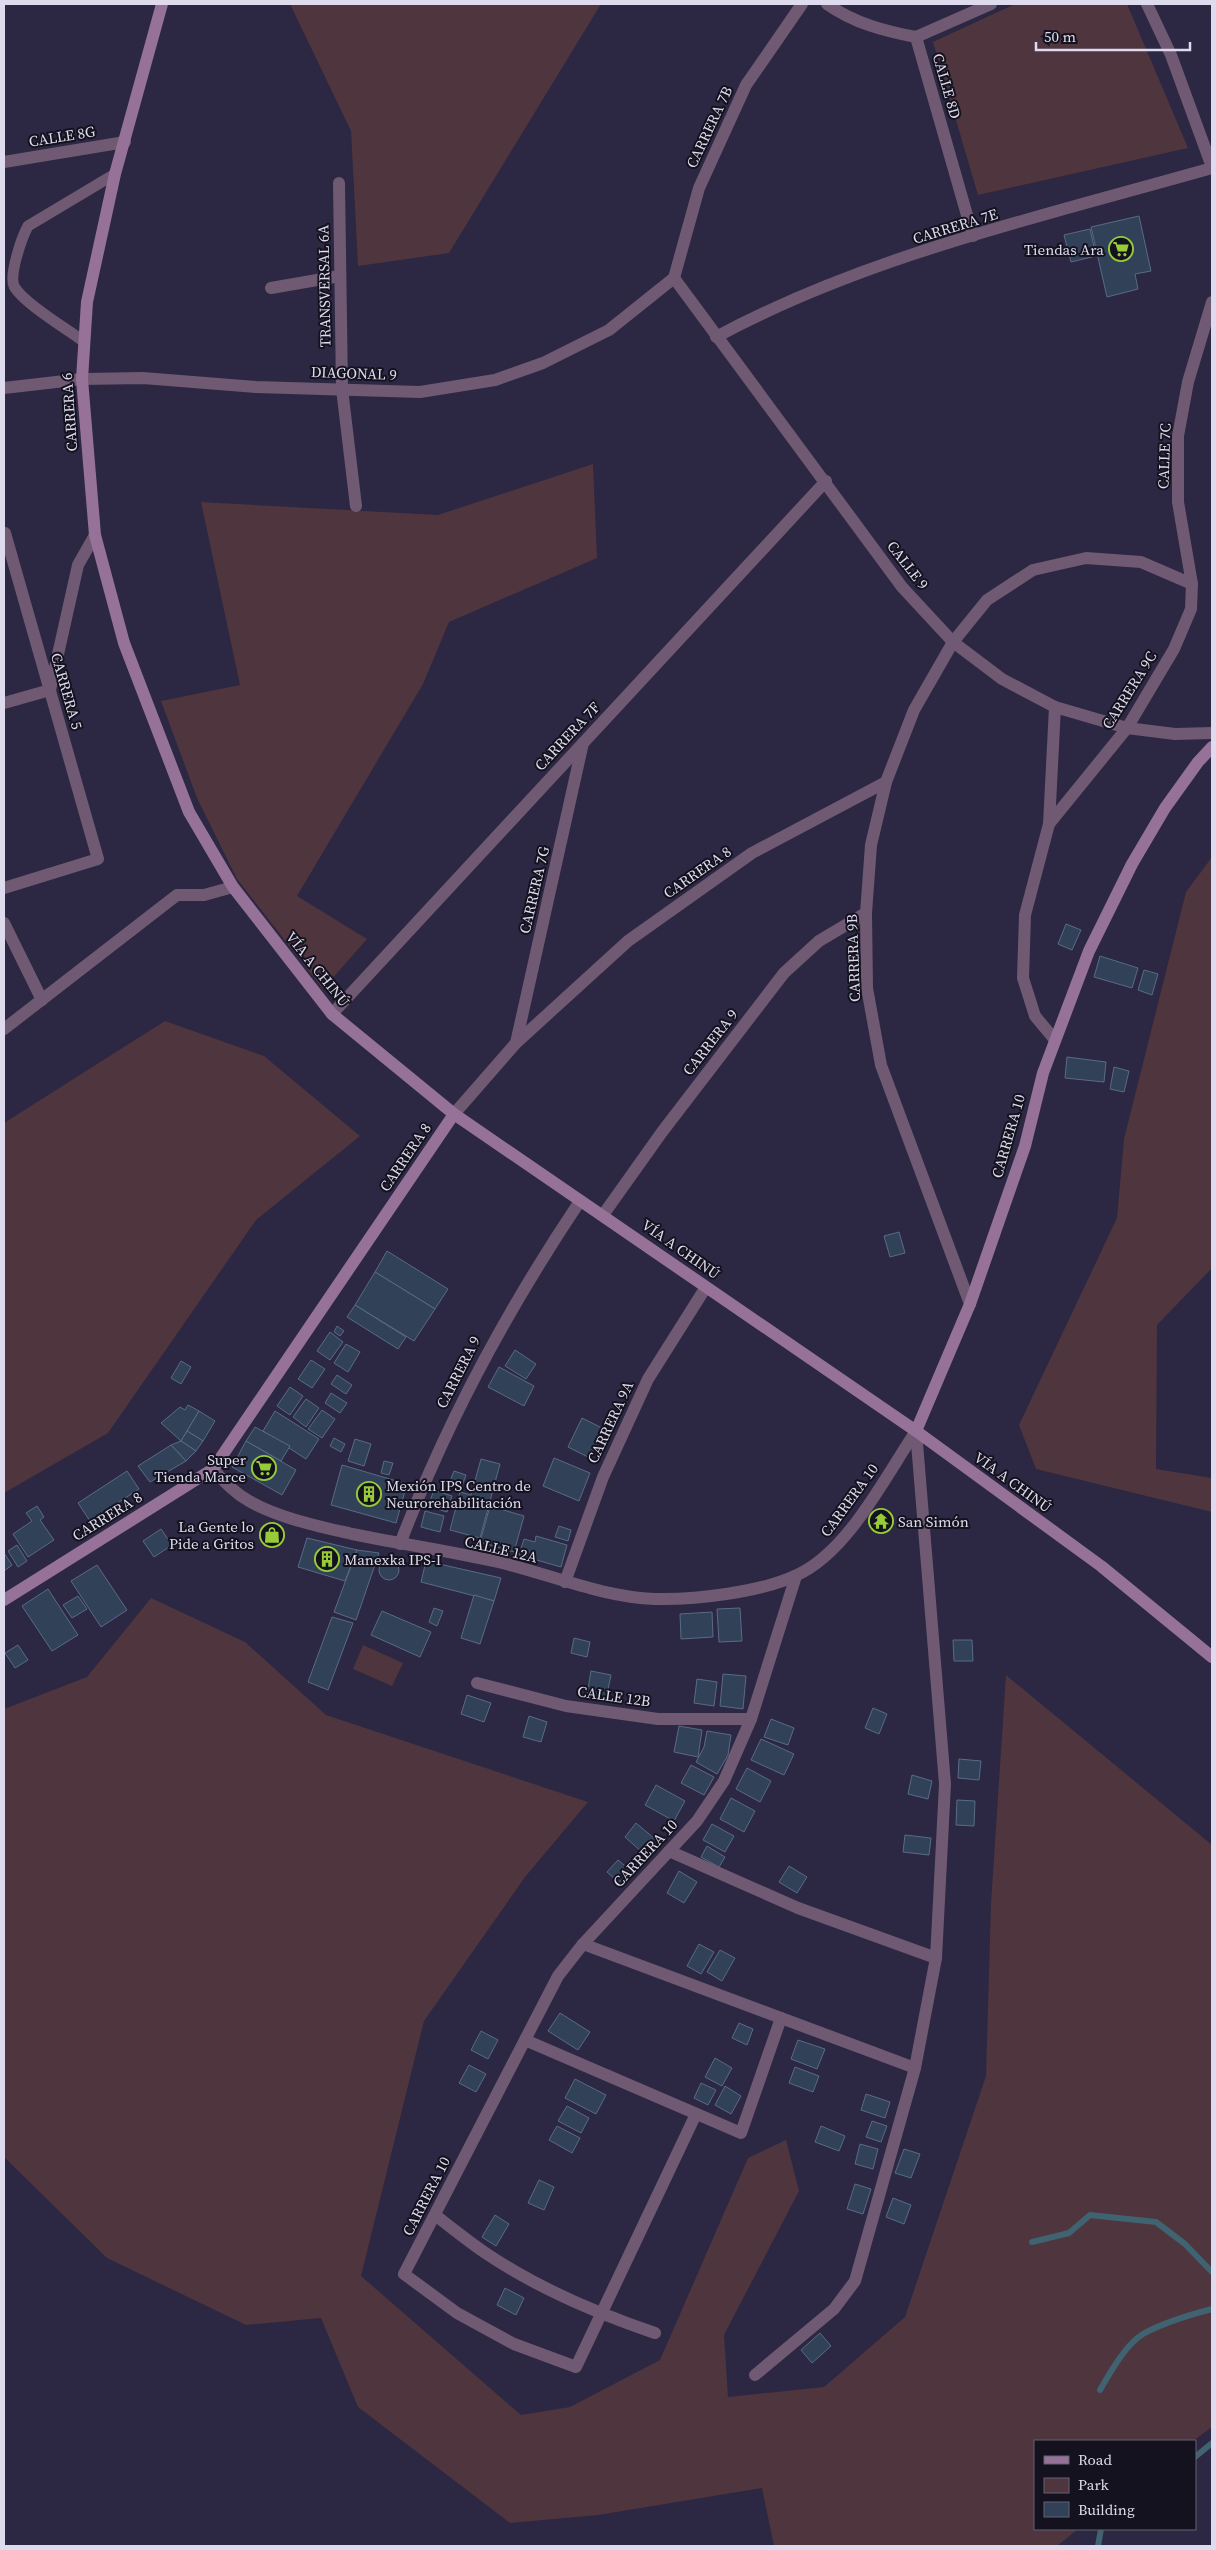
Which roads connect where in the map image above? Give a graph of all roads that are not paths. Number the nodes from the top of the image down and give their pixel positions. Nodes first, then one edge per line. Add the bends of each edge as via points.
1 (162, 4) edge
2 (802, 4) edge
3 (827, 4) edge
4 (991, 4) edge
5 (1147, 4) edge
6 (916, 37) junction
7 (125, 142) junction
8 (4, 162) edge
9 (1212, 168) edge
10 (115, 174) junction
11 (339, 183) dead end
12 (973, 236) junction
13 (340, 276) junction
14 (674, 278) junction
15 (271, 288) dead end
16 (1212, 302) edge
17 (716, 337) junction
18 (83, 341) junction
19 (82, 379) junction
20 (4, 388) edge
21 (342, 389) junction
22 (826, 481) junction
23 (356, 506) dead end
24 (5, 532) dead end
25 (95, 535) junction
26 (1192, 584) junction
27 (953, 642) junction
28 (50, 690) junction
29 (4, 703) edge
30 (1055, 707) junction
31 (1127, 728) junction
32 (1212, 733) edge
33 (583, 743) junction
34 (1212, 747) edge
35 (886, 782) junction
36 (189, 812) joint
37 (1049, 824) junction
38 (4, 888) edge
39 (233, 888) junction
40 (866, 913) junction
41 (4, 923) edge
42 (42, 1000) junction
43 (332, 1014) junction
44 (4, 1029) edge
45 (1056, 1040) junction
46 (516, 1043) junction
47 (454, 1114) junction
48 (580, 1201) junction
49 (603, 1215) junction
50 (706, 1287) junction
51 (970, 1304) junction
52 (916, 1431) junction
53 (213, 1469) junction
54 (400, 1544) junction
55 (796, 1576) junction
56 (564, 1582) junction
57 (4, 1600) edge
58 (1212, 1657) edge
59 (477, 1683) dead end
60 (751, 1719) junction
61 (669, 1852) junction
62 (583, 1944) junction
63 (936, 1958) junction
64 (781, 2018) junction
65 (525, 2040) junction
66 (915, 2068) junction
67 (696, 2114) junction
68 (435, 2215) junction
69 (601, 2314) junction
70 (655, 2333) dead end
71 (755, 2375) dead end

1 - 7 main road, CARRERA 6
2 - 14 street, CARRERA 7B via 746,86 699,188
3 - 6 street via 878,30
4 - 6 street
5 - 9 street via 1171,56
6 - 12 street, CALLE 8D
7 - 8 street, CALLE 8G
7 - 10 main road, CARRERA 6
9 - 12 street, CARRERA 7E
10 - 18 main road, CARRERA 6 via 87,302
10 - 18 lane via 28,226 14,272 13,284 21,296
11 - 13 street, TRANSVERSAL 6A
12 - 17 street, CARRERA 7E via 829,284 767,309
13 - 15 street
13 - 21 street, TRANSVERSAL 6A
14 - 17 street, CALLE 9
14 - 21 street, DIAGONAL 9 via 609,330 543,363 495,380 420,392
16 - 26 street, CALLE 7C via 1188,382 1178,436 1178,502
17 - 22 street, CALLE 9
18 - 19 main road, CARRERA 6
19 - 20 street, DIAGONAL 9
19 - 21 street, DIAGONAL 9 via 143,378 256,387
19 - 25 main road, CARRERA 6
21 - 23 street, TRANSVERSAL 6A
22 - 27 street, CALLE 9 via 902,587
22 - 33 street, CARRERA 7F
24 - 28 street, CARRERA 5
25 - 28 street via 78,565
25 - 36 main road, CARRERA 6 via 124,643
26 - 27 street via 1141,562 1086,558 1033,570 987,600
26 - 31 street, CARRERA 9C via 1191,609 1174,649
27 - 30 street, CALLE 9 via 1002,679
27 - 35 street, CARRERA 9B via 914,710
28 - 29 street
28 - 38 street, CARRERA 5 via 98,859
30 - 31 street, CALLE 9
30 - 37 street, CARRERA 9C
31 - 32 street, CALLE 9 via 1175,734
31 - 37 street, CARRERA 9C
33 - 43 street, CARRERA 7F
33 - 46 street, CARRERA 7G
34 - 45 main road, CARRERA 10 via 1166,808 1132,864 1089,951
35 - 40 street, CARRERA 9B via 871,845
35 - 46 street, CARRERA 8 via 752,853 729,869 628,941
36 - 39 main road, VÍA A CHINÚ
37 - 45 street, CARRERA 9C via 1025,915 1023,978 1035,1016
39 - 42 street via 204,895 177,896
39 - 43 main road, VÍA A CHINÚ
40 - 49 street, CARRERA 9 via 819,940 784,973
40 - 51 street, CARRERA 9B via 867,988 881,1065
41 - 42 street
42 - 44 street
43 - 47 main road, VÍA A CHINÚ
45 - 51 main road, CARRERA 10 via 1043,1073 1025,1146
46 - 47 street, CARRERA 8
47 - 48 main road, VÍA A CHINÚ
47 - 53 main road, CARRERA 8
48 - 49 main road, VÍA A CHINÚ
48 - 54 street, CARRERA 9 via 534,1270 491,1344 428,1472
49 - 50 main road, VÍA A CHINÚ
50 - 52 main road, VÍA A CHINÚ
50 - 56 street, CARRERA 9A via 648,1379 603,1477
51 - 52 main road, CARRERA 10
52 - 55 street, CARRERA 10 via 839,1544 821,1561
52 - 58 main road, VÍA A CHINÚ via 1101,1566
52 - 63 street via 945,1784
53 - 54 street, CALLE 12A via 230,1488 249,1501 276,1512 318,1526
53 - 57 main road, CARRERA 8
54 - 56 street, CALLE 12A via 499,1563
55 - 56 street, CALLE 12A via 715,1596 673,1599 631,1596
55 - 60 street, CARRERA 10
59 - 60 street, CALLE 12B via 566,1706 658,1719
60 - 61 street, CARRERA 10 via 724,1781 697,1820
61 - 62 street, CARRERA 10
61 - 63 street via 798,1908
62 - 64 street
62 - 65 street, CARRERA 10 via 558,1976
63 - 66 street
64 - 66 street
64 - 67 street via 741,2133
65 - 67 street
65 - 68 street, CARRERA 10
66 - 71 street via 855,2281 834,2309
67 - 69 street
68 - 69 street via 486,2254 542,2287
68 - 69 street, CARRERA 10 via 404,2274 457,2313 514,2344 576,2367
69 - 70 street

